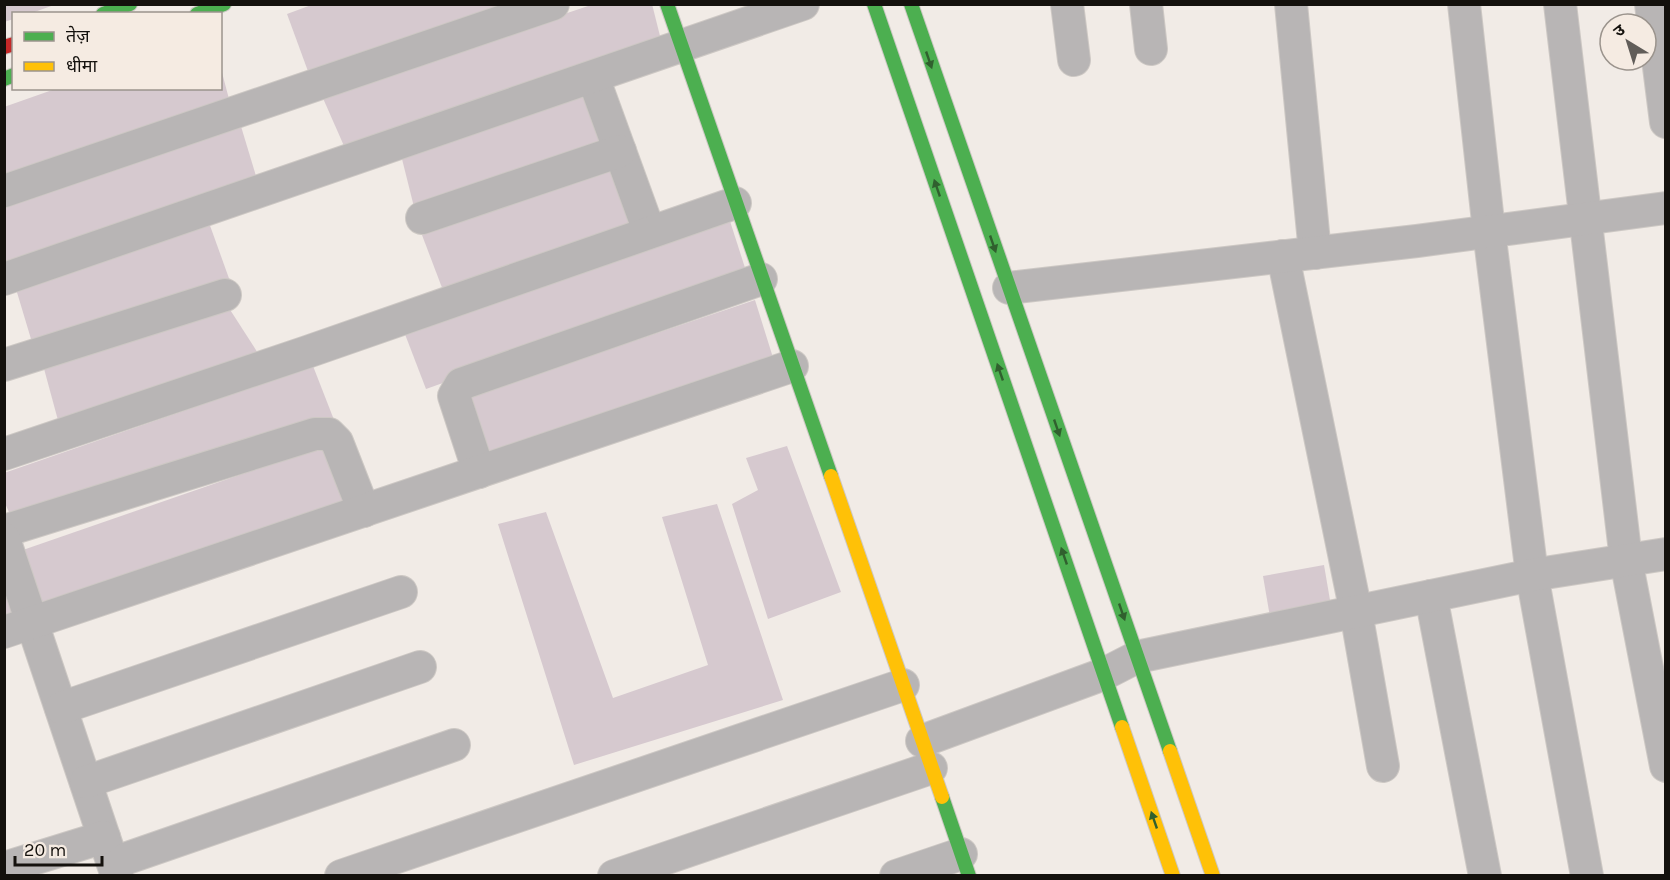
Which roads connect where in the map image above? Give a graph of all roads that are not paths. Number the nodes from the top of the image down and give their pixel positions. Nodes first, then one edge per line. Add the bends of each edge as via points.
1 (130, 4) edge
2 (224, 4) edge
3 (553, 4) edge
4 (667, 4) edge
5 (803, 4) edge
6 (874, 4) edge
7 (911, 4) edge
8 (1066, 4) edge
9 (1146, 4) edge
10 (1291, 4) edge
11 (1464, 4) edge
12 (1560, 4) edge
13 (1651, 4) edge
14 (108, 12) edge
15 (202, 12) edge
16 (682, 46) junction
17 (1151, 49) dead end
18 (1074, 60) dead end
19 (593, 77) junction
20 (1665, 122) edge
21 (620, 151) junction
22 (4, 191) edge
23 (735, 203) junction
24 (1665, 208) edge
25 (422, 218) dead end
26 (1587, 218) junction
27 (649, 231) junction
28 (1489, 231) junction
29 (1315, 253) junction
30 (1283, 256) junction
31 (4, 279) edge
32 (761, 279) junction
33 (1009, 288) junction
34 (225, 295) dead end
35 (4, 365) edge
36 (792, 366) junction
37 (4, 454) edge
38 (479, 471) junction
39 (364, 511) junction
40 (4, 531) edge
41 (4, 539) edge
42 (1665, 554) edge
43 (1626, 560) junction
44 (1532, 575) junction
45 (401, 592) dead end
46 (1431, 596) junction
47 (1356, 612) junction
48 (18, 627) edge
49 (1137, 657) junction
50 (420, 667) dead end
51 (1104, 674) junction
52 (903, 685) junction
53 (61, 708) junction
54 (454, 745) dead end
55 (927, 754) junction
56 (1383, 766) dead end
57 (1665, 766) edge
58 (86, 782) junction
59 (112, 858) edge
60 (965, 865) edge
61 (4, 868) edge
62 (341, 876) edge
63 (614, 876) edge
64 (896, 876) edge
65 (1173, 876) edge
66 (1214, 876) edge
67 (1485, 876) edge
68 (1587, 876) edge

1 - 14 street
2 - 15 street
3 - 22 street
4 - 16 street
5 - 16 street
51 -> 6 street
7 -> 33 street
8 - 18 street
9 - 17 street
10 - 29 street
11 - 28 street
12 - 26 street
13 - 20 street
16 - 19 street
16 - 23 street
19 - 21 street
19 - 31 street
21 - 25 street
21 - 27 street
23 - 27 street
23 - 32 street
24 - 26 street
26 - 28 street
26 - 43 street
27 - 37 street
28 - 29 street
28 - 44 street
29 - 30 street
30 - 33 street
30 - 47 street
32 - 36 street
32 - 38 street via 461,384 454,396
33 -> 49 street
34 - 35 street
36 - 38 street
36 - 52 street
38 - 39 street
39 - 40 street via 337,441 329,434 315,434
39 - 48 street
41 - 48 street
42 - 43 street
43 - 44 street
43 - 57 street
44 - 46 street
44 - 68 street
45 - 53 street
46 - 47 street
46 - 67 street
47 - 49 street
47 - 56 street
48 - 53 street
49 - 51 street
49 - 66 street
50 - 58 street
51 - 55 street
65 -> 51 street
52 - 55 street
52 - 62 street
53 - 58 street
54 - 59 street
55 - 60 street
55 - 63 street
58 - 59 street
59 - 61 street
60 - 64 street

